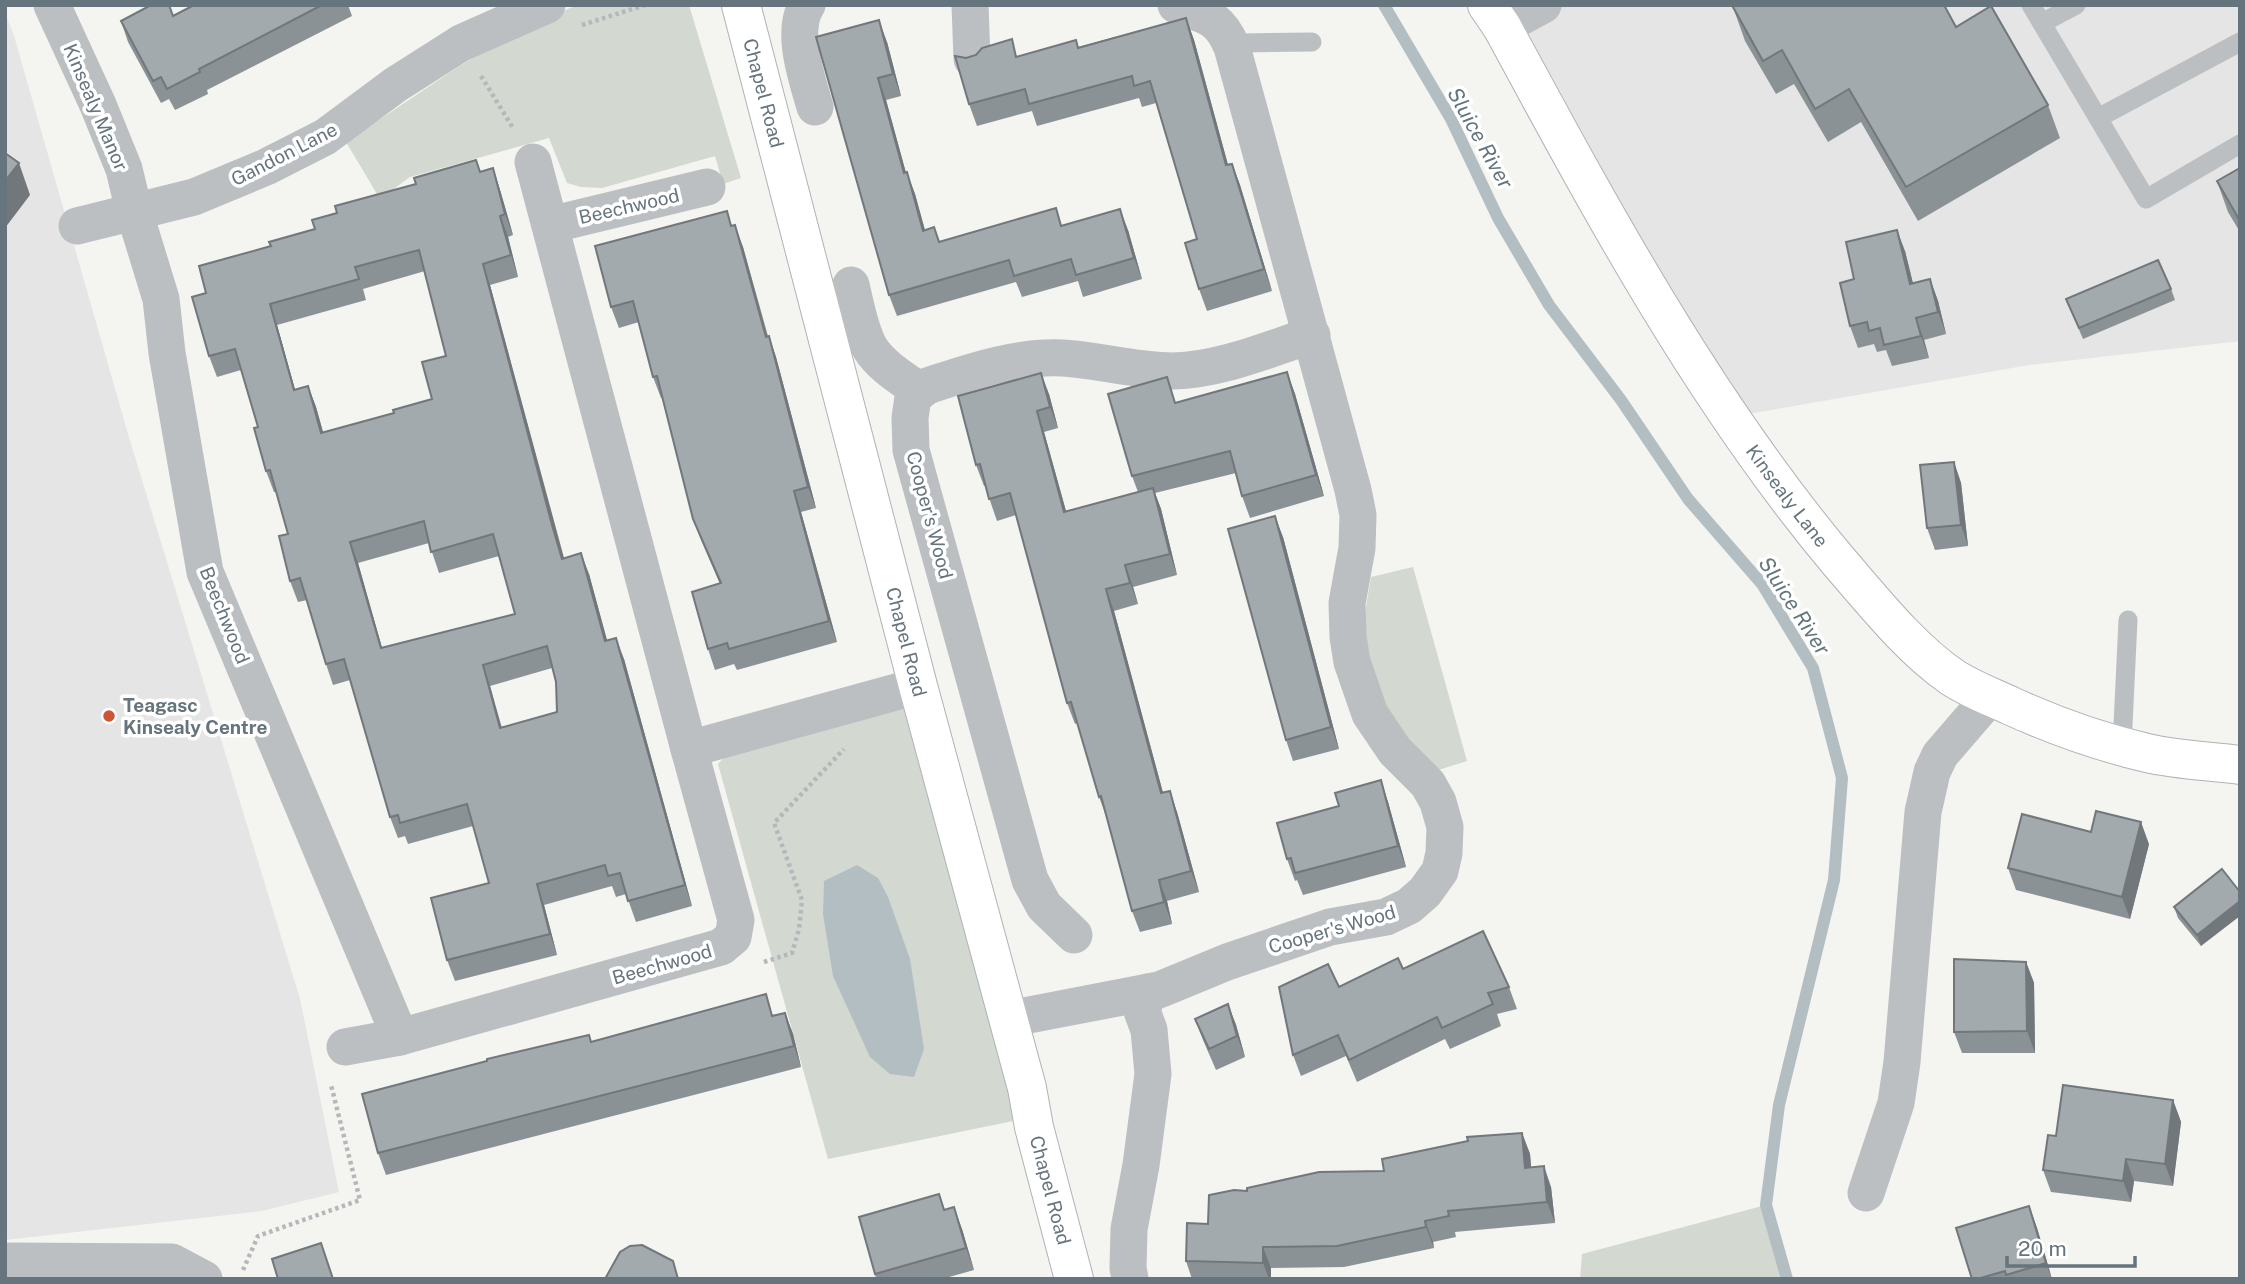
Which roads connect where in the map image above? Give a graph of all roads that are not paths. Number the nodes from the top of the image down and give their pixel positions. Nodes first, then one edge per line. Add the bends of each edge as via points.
1 (51, 5) edge
2 (547, 5) edge
3 (741, 5) edge
4 (807, 5) edge
5 (970, 5) edge
6 (1176, 5) edge
7 (1543, 5) edge
8 (2031, 5) edge
9 (2076, 5) edge
10 (1494, 16) edge
11 (2042, 23) junction
12 (1229, 40) junction
13 (1312, 42) dead end
14 (2240, 42) edge
15 (972, 59) edge
16 (815, 107) dead end
17 (2098, 118) junction
18 (2240, 144) edge
19 (533, 162) road end
20 (708, 187) dead end
21 (134, 211) junction
22 (550, 225) junction
23 (77, 226) dead end
24 (851, 285) dead end
25 (1312, 335) junction
26 (920, 391) junction
27 (2129, 620) dead end
28 (918, 685) junction
29 (1990, 697) junction
30 (2122, 746) junction
31 (689, 749) junction
32 (2240, 765) edge
33 (1074, 935) dead end
34 (1148, 992) junction
35 (1008, 1019) junction
36 (400, 1037) junction
37 (345, 1047) road end
38 (1866, 1193) dead end
39 (5, 1261) edge
40 (204, 1279) edge
41 (1074, 1279) edge
42 (1130, 1279) edge

1 - 21 street, Kinsealy Manor via 124,169
2 - 21 street, Gandon Lane via 461,43 326,137 278,161 194,197
3 - 28 street, Chapel Road
4 - 16 street via 800,24 801,41
5 - 15 street
6 - 12 street, Cooper's Wood via 1207,14
7 - 10 street, Kinsealy Lane
8 - 11 lane
9 - 11 lane
10 - 29 street, Kinsealy Lane via 1604,215 1735,425 1867,594 1932,660
11 - 17 lane
12 - 13 lane
12 - 25 street, Cooper's Wood
14 - 17 lane
17 - 18 lane via 2146,199
19 - 22 street, Beechwood
20 - 22 street, Beechwood
21 - 23 street, Gandon Lane
21 - 36 street, Beechwood via 161,299 205,572
22 - 31 street, Beechwood
24 - 26 street via 871,349
25 - 26 street via 1204,368 1174,371 1031,358
25 - 34 street, Cooper's Wood via 1358,515 1347,603 1352,662 1370,713 1438,802 1445,827 1440,871 1409,906 1386,917 1330,927
26 - 33 street, Cooper's Wood via 913,397 911,450 1030,880 1044,906
27 - 30 lane
28 - 31 street
28 - 35 street, Chapel Road
29 - 30 street, Kinsealy Lane via 2060,728
29 - 38 street via 1940,755 1932,772 1923,812 1896,1103
30 - 32 street, Kinsealy Lane
31 - 36 street, Beechwood via 736,920 733,937 721,947
34 - 35 street, Cooper's Wood
34 - 42 street via 1142,1011 1149,1030 1153,1074 1129,1229
35 - 41 street, Chapel Road
36 - 37 street, Beechwood
39 - 40 street via 172,1262

